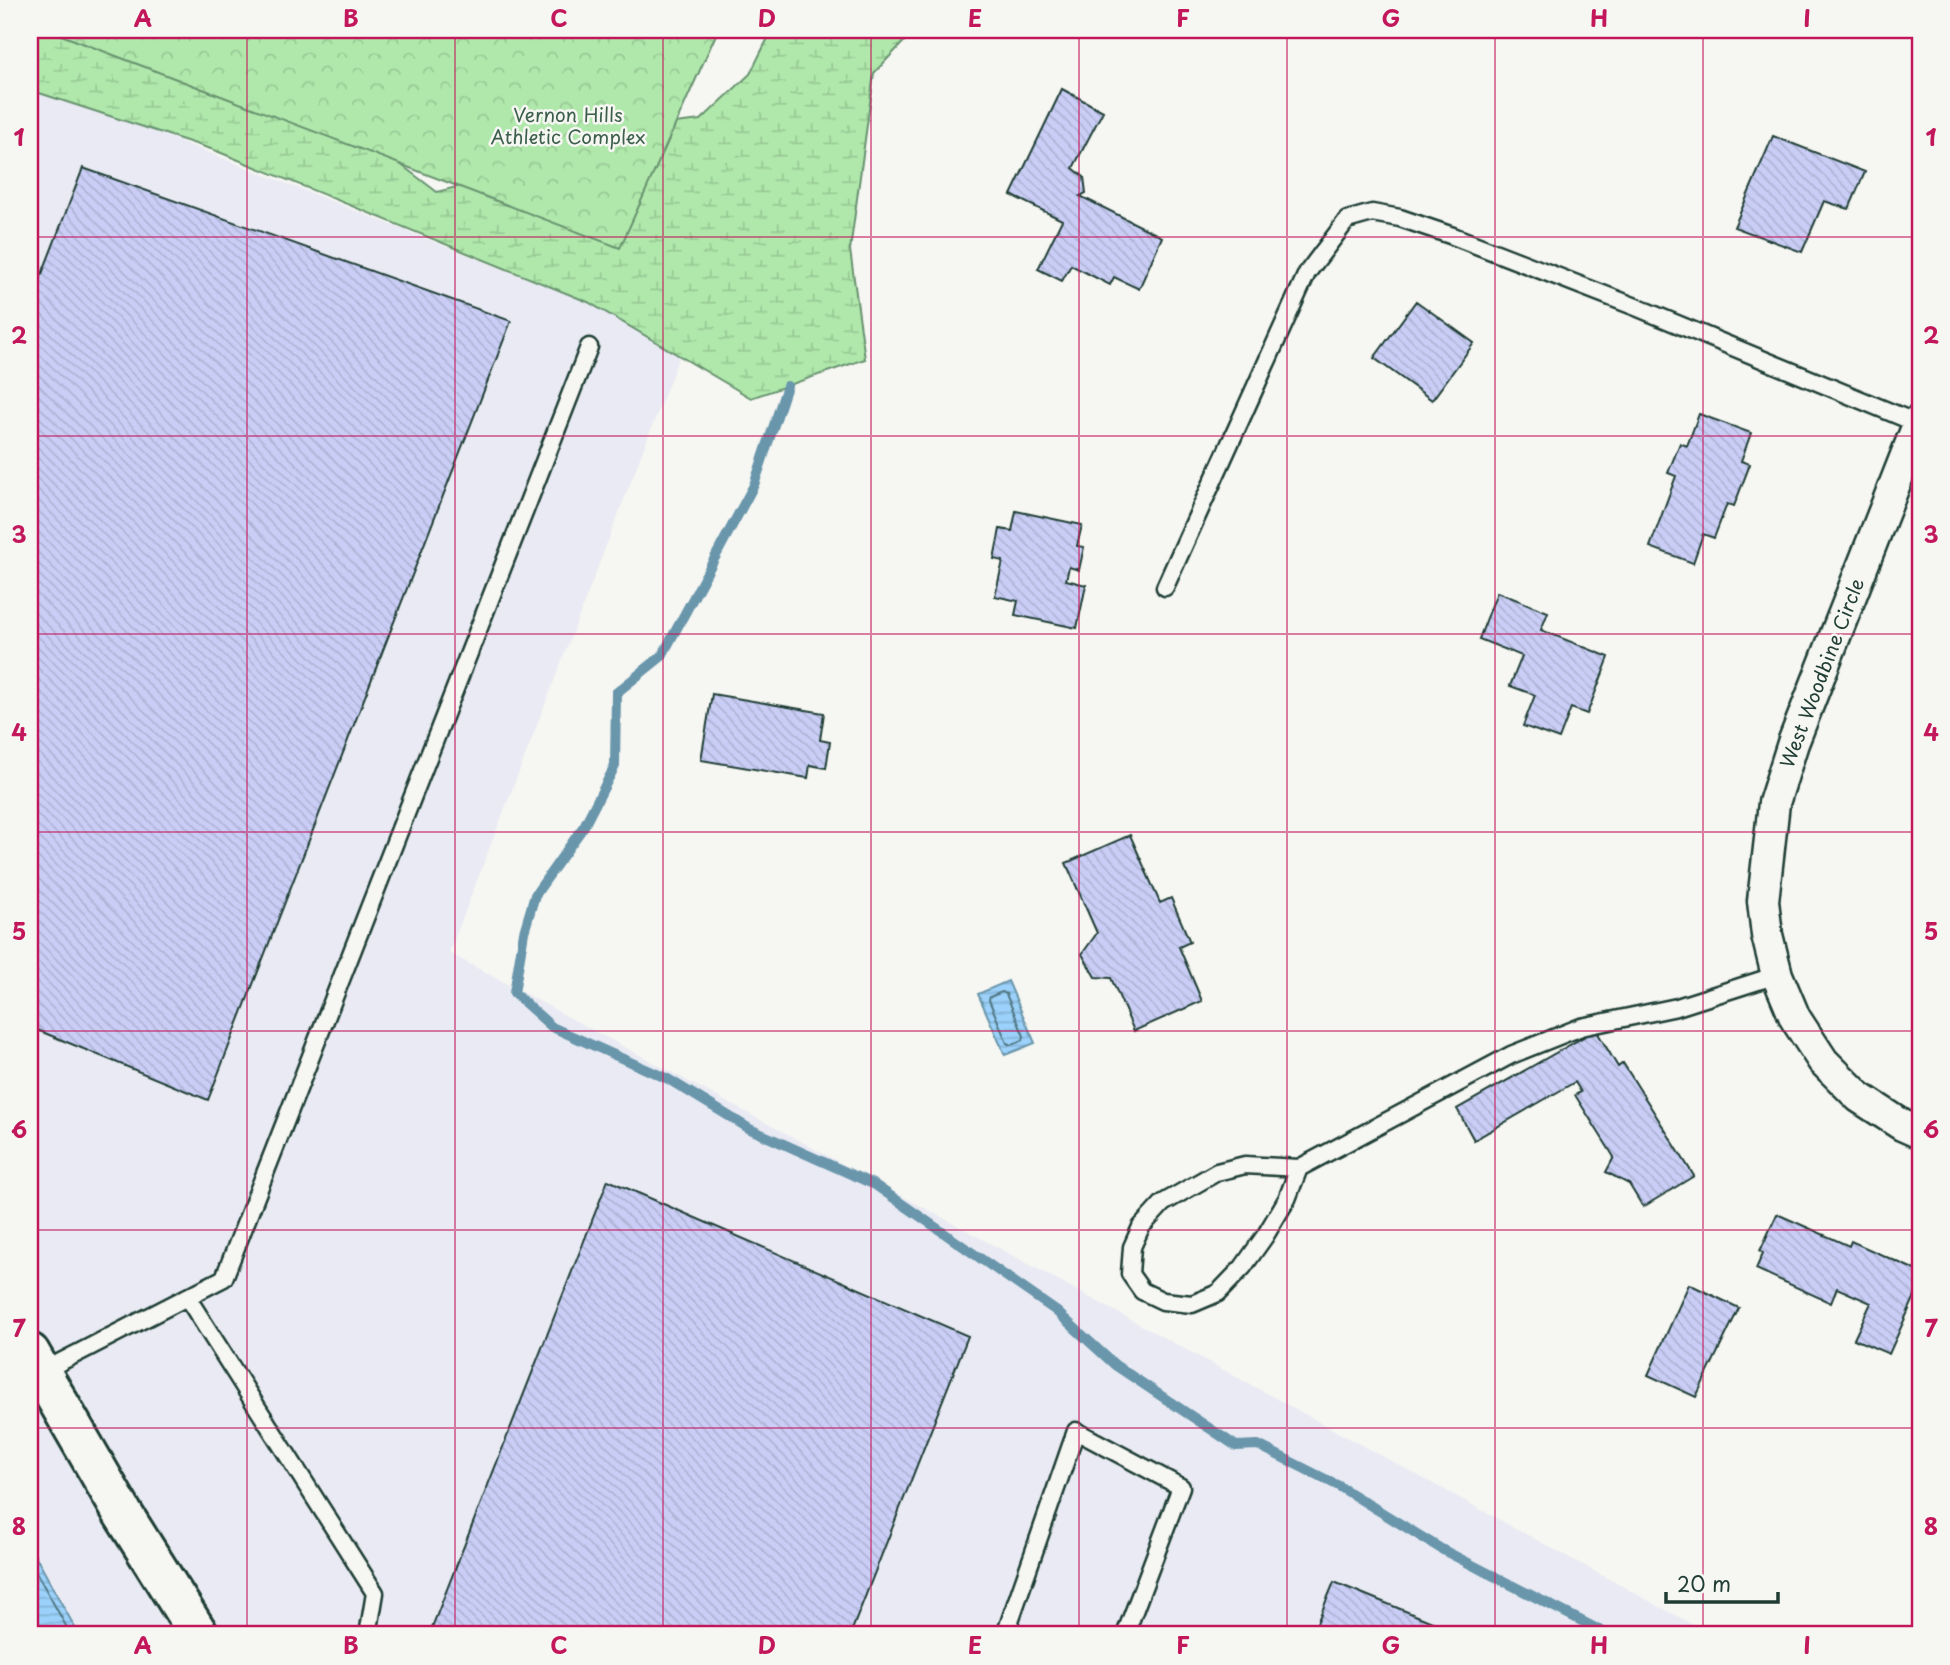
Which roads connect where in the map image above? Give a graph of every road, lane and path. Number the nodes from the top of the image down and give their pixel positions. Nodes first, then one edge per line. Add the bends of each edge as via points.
1 (589, 347) dead end
2 (1919, 422) edge
3 (1165, 587) dead end
4 (1777, 975) junction
5 (1920, 1133) edge
6 (1299, 1168) junction
7 (187, 1297) junction
8 (35, 1362) edge
9 (199, 1635) edge
10 (368, 1635) edge
11 (1005, 1635) edge
12 (1125, 1635) edge

1 - 7 lane via 224,1278
2 - 3 lane via 1453,236 1372,213 1347,220 1307,274
2 - 4 street, West Woodbine Circle via 1793,743 1774,803 1763,901
4 - 5 street, West Woodbine Circle via 1795,1018 1823,1061 1859,1097
4 - 6 lane via 1677,1007 1581,1027 1511,1055
6 - 6 lane via 1245,1165 1217,1172 1163,1203 1141,1227 1132,1247 1130,1274 1142,1291 1163,1301 1192,1304 1218,1293 1265,1236
7 - 8 lane
7 - 10 lane via 375,1593
8 - 9 street
11 - 12 lane via 1076,1431 1181,1487

